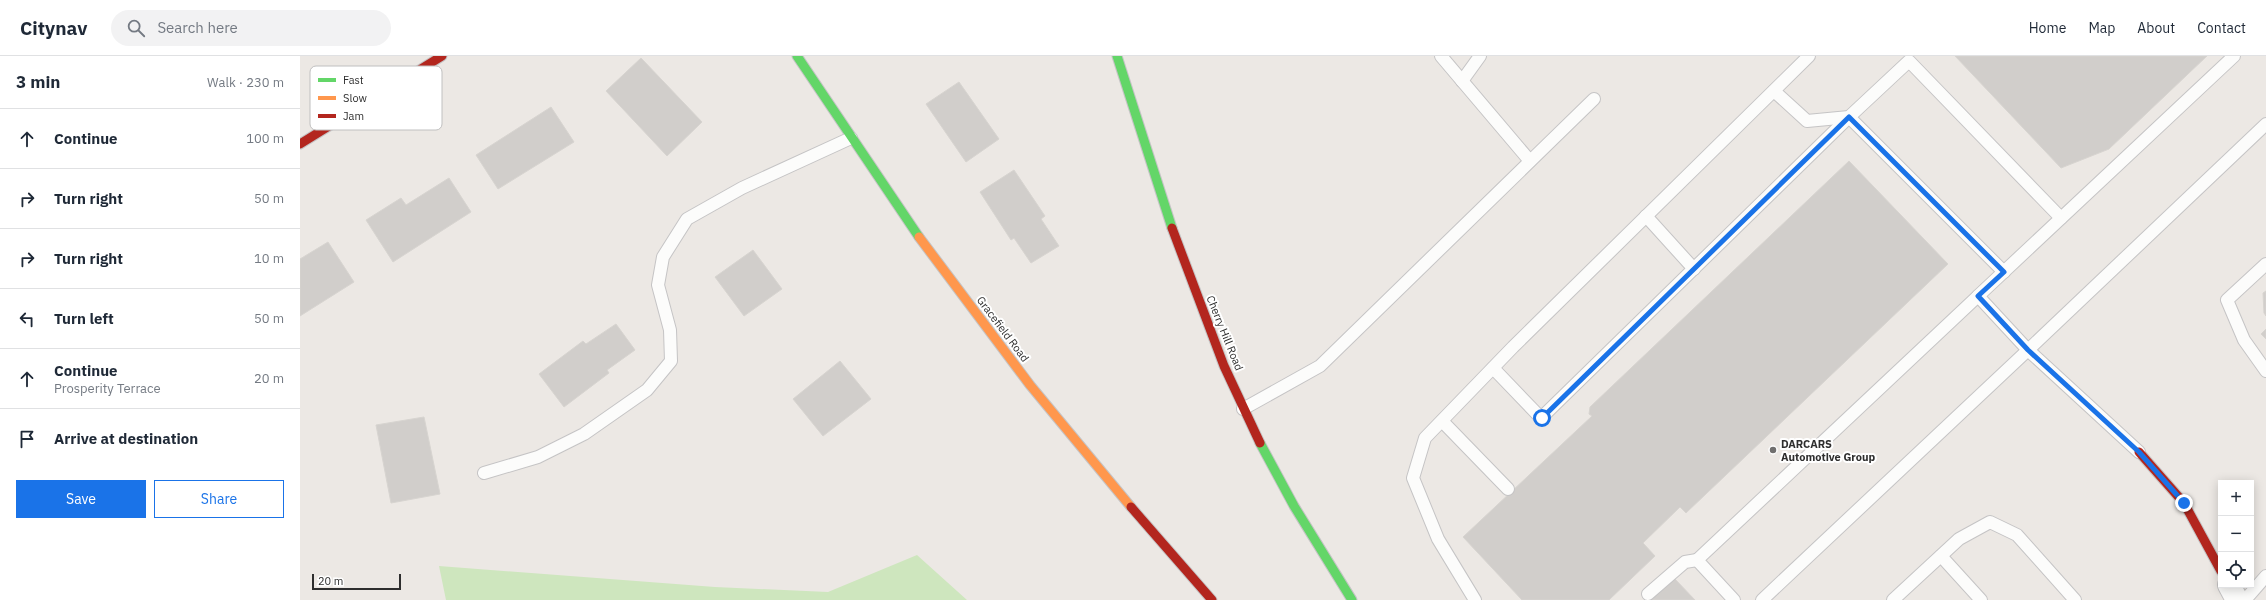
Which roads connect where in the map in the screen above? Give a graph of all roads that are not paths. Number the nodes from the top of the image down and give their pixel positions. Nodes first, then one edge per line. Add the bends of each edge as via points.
1 (442, 56) edge
2 (797, 56) edge
3 (1117, 56) edge
4 (1440, 56) edge
5 (1480, 56) edge
6 (1809, 56) edge
7 (2234, 56) edge
8 (426, 66) edge
9 (1462, 81) junction
10 (1774, 91) junction
11 (1594, 99) dead end
12 (1849, 117) junction
13 (2266, 124) edge
14 (323, 130) edge
15 (851, 138) junction
16 (300, 144) edge
17 (1530, 161) junction
18 (1646, 216) junction
19 (2061, 218) junction
20 (2266, 264) edge
21 (1694, 269) junction
22 (2004, 272) junction
23 (1978, 296) junction
24 (2028, 350) junction
25 (1493, 368) junction
26 (2266, 371) edge
27 (1243, 409) junction
28 (1442, 421) junction
29 (2139, 452) joint
30 (484, 473) dead end
31 (1508, 489) dead end
32 (1940, 556) junction
33 (1697, 560) junction
34 (2218, 565) edge
35 (2266, 576) edge
36 (2231, 588) edge
37 (1648, 594) dead end
38 (1212, 600) edge
39 (1352, 600) edge
40 (1475, 600) edge
41 (1734, 600) edge
42 (1762, 600) edge
43 (1892, 600) edge
44 (1980, 600) edge
45 (2075, 600) edge
46 (2237, 600) edge
47 (2245, 600) edge

1 - 8 street
2 - 15 street, Gracefield Road
3 - 27 street, Cherry Hill Road via 1158,188 1197,296
4 - 9 lane
5 - 9 lane
6 - 10 lane
7 - 19 lane
9 - 17 lane
10 - 12 lane via 1807,121
10 - 18 lane
11 - 17 lane
12 - 19 lane via 1909,61
12 - 21 lane
12 - 22 lane
13 - 24 lane
14 - 16 street
15 - 30 lane via 742,188 687,219 662,257 658,285 670,330 671,361 647,390 584,434 538,456
15 - 38 street, Gracefield Road via 928,251 1014,364 1078,445
17 - 27 lane via 1320,366
18 - 21 lane
18 - 25 lane
19 - 22 lane
20 - 26 lane via 2227,300 2244,340
21 - 25 lane via 1542,418
22 - 23 lane
23 - 24 lane
23 - 33 lane
24 - 29 lane
24 - 42 lane
25 - 28 lane
27 - 39 street, Cherry Hill Road via 1294,505
28 - 31 lane
28 - 40 lane via 1425,438 1412,478 1438,539
29 - 34 street via 2184,503
32 - 43 lane
32 - 44 lane
32 - 45 lane via 1959,539 1990,522 2017,535
33 - 37 lane via 1685,562
33 - 41 lane
35 - 47 lane
36 - 46 street

